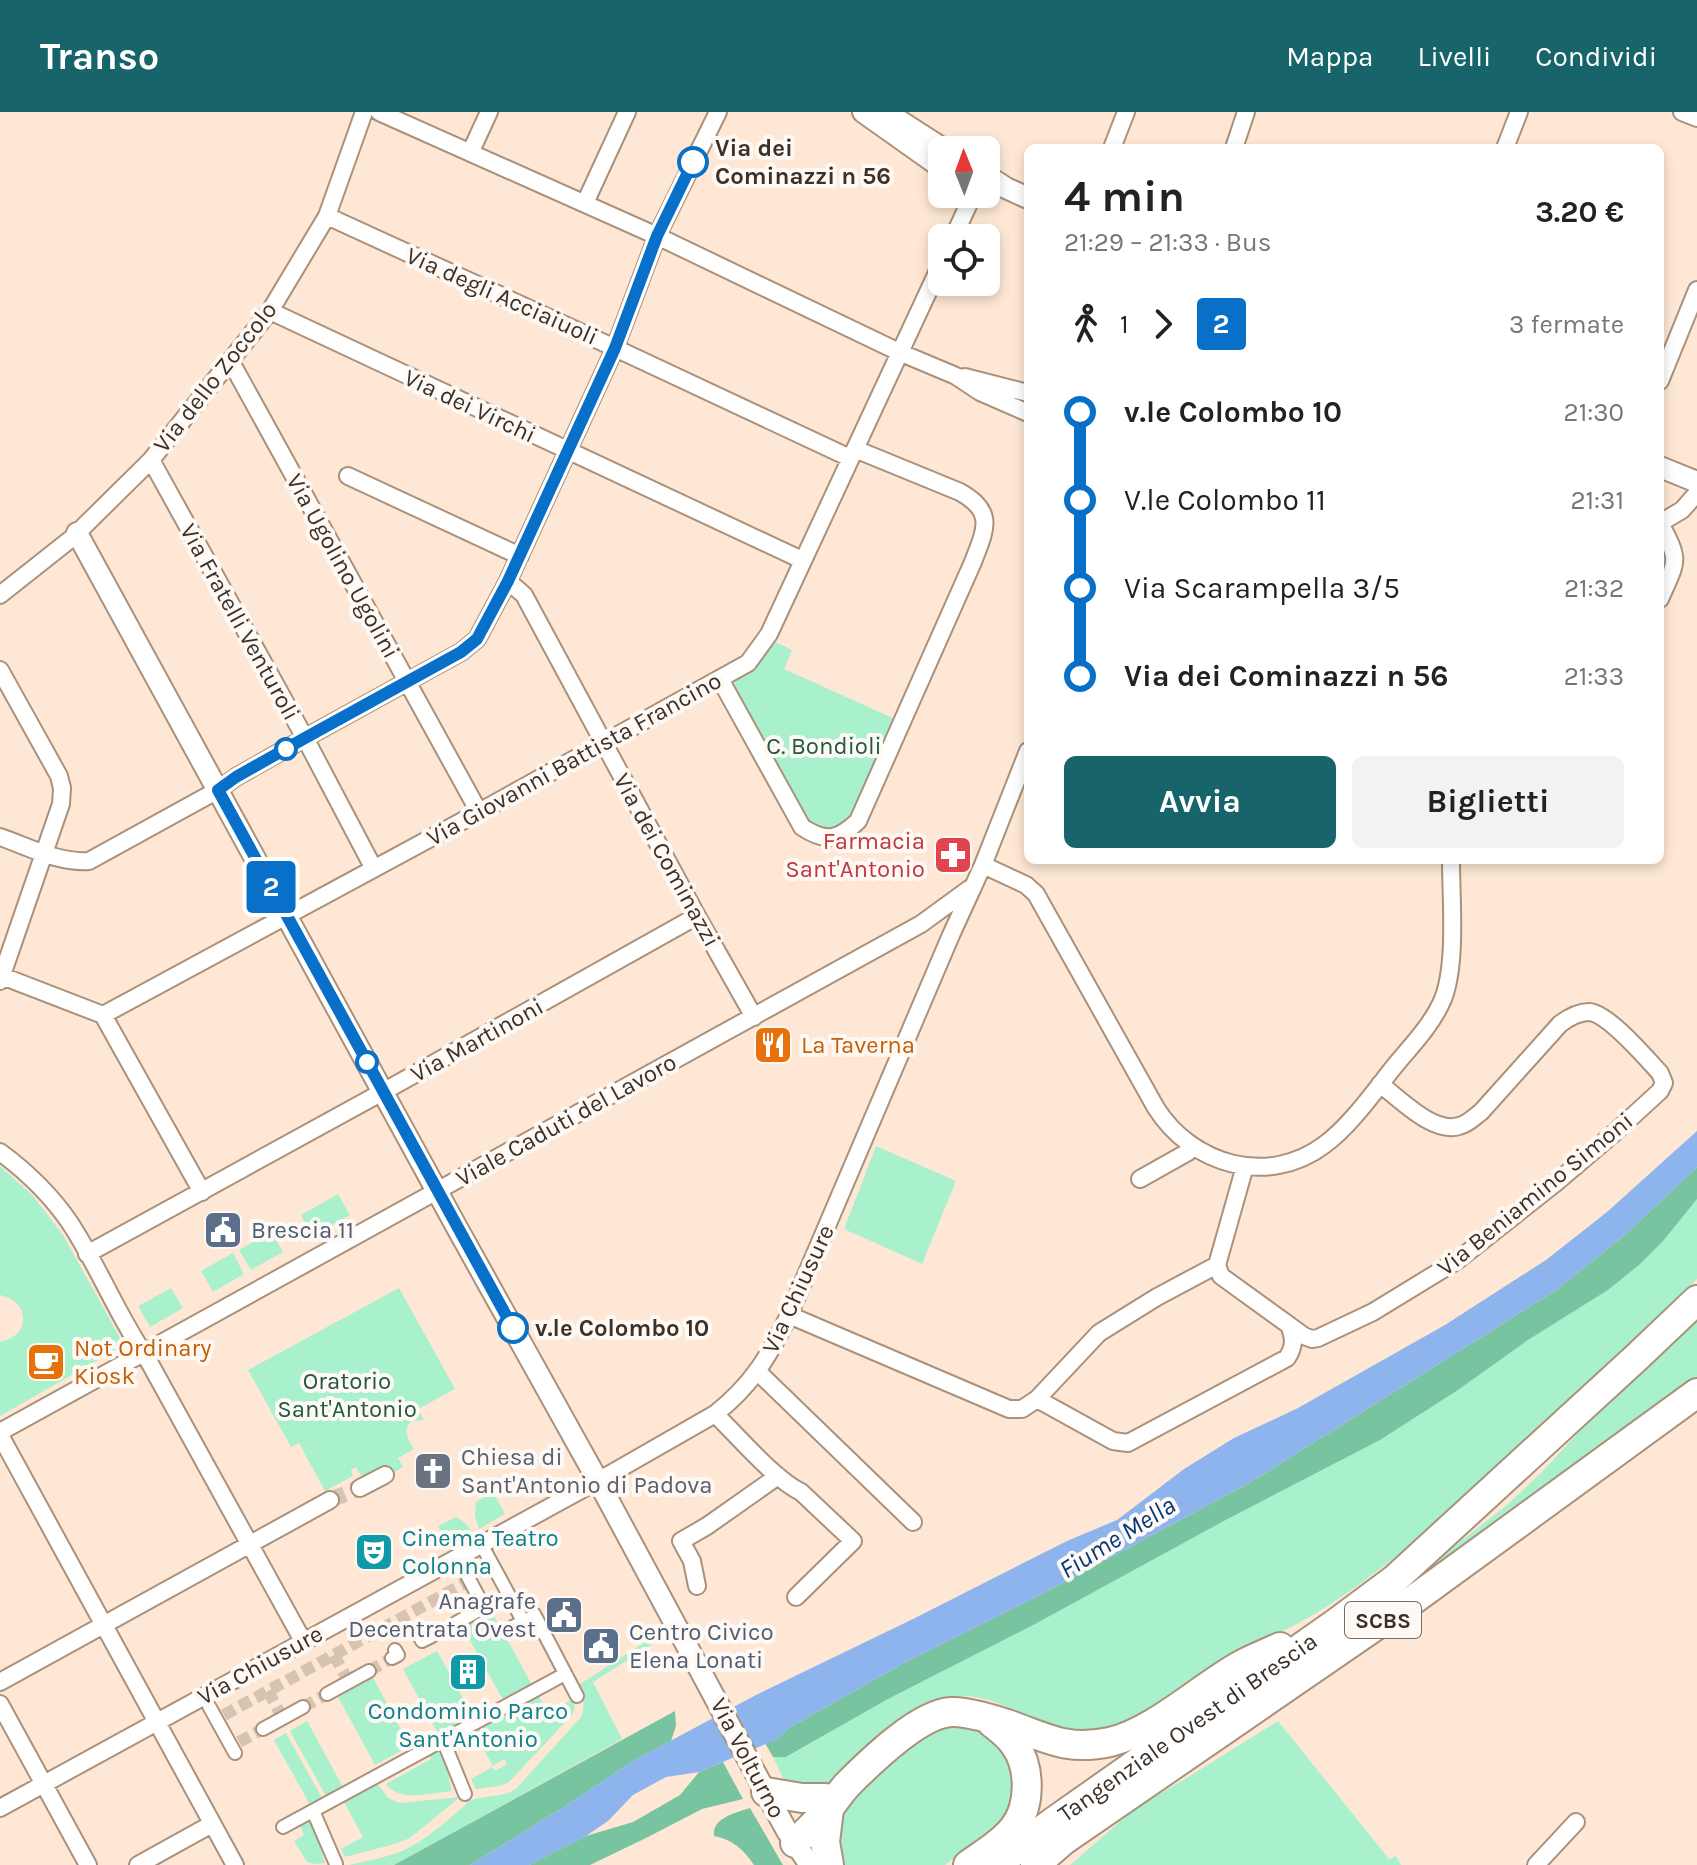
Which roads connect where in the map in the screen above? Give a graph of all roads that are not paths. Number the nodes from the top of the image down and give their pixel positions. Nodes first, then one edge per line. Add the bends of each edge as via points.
1 (364, 112) edge
2 (379, 112) edge
3 (489, 112) edge
4 (627, 112) edge
5 (718, 112) edge
6 (863, 112) edge
7 (886, 112) edge
8 (1126, 112) edge
9 (1246, 112) edge
10 (1519, 112) edge
11 (928, 139) edge
12 (1114, 144) edge
13 (1235, 144) edge
14 (1507, 144) edge
15 (471, 151) junction
16 (928, 158) edge
17 (1000, 184) edge
18 (1024, 196) edge
19 (585, 203) junction
20 (1000, 203) edge
21 (1024, 211) edge
22 (327, 216) junction
23 (657, 236) junction
24 (1697, 290) edge
25 (928, 291) edge
26 (270, 311) junction
27 (615, 348) junction
28 (899, 352) junction
29 (231, 362) junction
30 (1664, 371) edge
31 (956, 376) junction
32 (1024, 392) edge
33 (1024, 411) edge
34 (567, 452) junction
35 (852, 454) junction
36 (151, 460) junction
37 (1664, 469) edge
38 (348, 476) dead end
39 (1697, 482) edge
40 (1697, 493) edge
41 (1664, 521) edge
42 (1664, 531) edge
43 (77, 533) junction
44 (520, 556) junction
45 (802, 560) junction
46 (508, 581) junction
47 (1664, 590) edge
48 (0, 595) edge
49 (0, 670) edge
50 (720, 679) junction
51 (407, 682) junction
52 (305, 738) junction
53 (604, 744) junction
54 (1024, 761) edge
55 (218, 790) junction
56 (479, 812) junction
57 (0, 837) edge
58 (44, 853) junction
59 (1451, 864) edge
60 (983, 865) junction
61 (374, 869) junction
62 (975, 882) junction
63 (286, 916) junction
64 (697, 916) junction
65 (959, 918) junction
66 (921, 924) junction
67 (1, 978) edge
68 (103, 1015) junction
69 (754, 1017) junction
70 (1380, 1084) junction
71 (383, 1092) junction
72 (1192, 1147) junction
73 (0, 1152) edge
74 (1245, 1166) junction
75 (1140, 1179) dead end
76 (437, 1191) junction
77 (202, 1192) junction
78 (87, 1254) junction
79 (1217, 1265) junction
80 (1697, 1300) edge
81 (789, 1315) junction
82 (1289, 1325) junction
83 (143, 1352) junction
84 (758, 1372) junction
85 (1697, 1393) edge
86 (1037, 1399) junction
87 (715, 1414) junction
88 (0, 1434) edge
89 (385, 1475) dead end
90 (778, 1476) junction
91 (598, 1481) junction
92 (360, 1488) tunnel mouth
93 (330, 1500) tunnel mouth
94 (913, 1522) dead end
95 (250, 1544) junction
96 (486, 1553) dead end
97 (462, 1566) dead end
98 (697, 1586) dead end
99 (796, 1597) dead end
100 (530, 1617) junction
101 (456, 1623) tunnel mouth
102 (1336, 1623) junction
103 (104, 1624) junction
104 (509, 1629) dead end
105 (303, 1641) junction
106 (369, 1671) tunnel mouth
107 (565, 1674) junction
108 (0, 1682) edge
109 (327, 1694) tunnel mouth
110 (577, 1696) dead end
111 (0, 1704) edge
112 (209, 1706) dead end
113 (303, 1707) tunnel mouth
114 (988, 1720) junction
115 (156, 1722) junction
116 (263, 1729) tunnel mouth
117 (443, 1740) junction
118 (235, 1747) dead end
119 (43, 1785) junction
120 (765, 1790) junction
121 (465, 1794) dead end
122 (834, 1797) junction
123 (0, 1808) edge
124 (313, 1811) junction
125 (1576, 1822) dead end
126 (212, 1824) junction
127 (283, 1827) dead end
128 (1064, 1840) junction
129 (797, 1846) edge
130 (336, 1864) edge
131 (88, 1865) edge
132 (138, 1865) edge
133 (235, 1865) edge
134 (829, 1865) edge
135 (968, 1865) edge
136 (996, 1865) edge
137 (1035, 1865) edge
138 (1046, 1865) edge
139 (1536, 1865) edge

1 - 22 street, Via dello Zoccolo
2 - 15 street
3 - 15 street
4 - 19 street
5 - 23 street
6 - 16 street
7 - 11 street
8 - 12 street
9 - 13 street
10 - 14 street
15 - 19 street
17 - 18 street
19 - 23 street
20 - 21 street
22 - 26 street, Via dello Zoccolo
22 - 27 street, Via degli Acciaiuoli
23 - 27 street
23 - 28 street
24 - 30 street
25 - 28 street, Via Giovanni Battista Francino
26 - 29 street, Via dello Zoccolo
26 - 34 street, Via dei Virchi
27 - 34 street
27 - 35 street, Via degli Acciaiuoli
28 - 31 street
28 - 35 street, Via Giovanni Battista Francino
29 - 36 street, Via dello Zoccolo
29 - 51 street, Via Ugolino Ugolini
31 - 32 street
31 - 33 street
34 - 44 street
34 - 45 street, Via dei Virchi
35 - 45 street, Via Giovanni Battista Francino
35 - 50 street, Via degli Acciaiuoli via 975,500 986,529 858,821 845,833 816,836 802,827
36 - 43 street, Via dello Zoccolo
36 - 52 street, Via Fratelli Venturoli
37 - 39 street
38 - 44 street
40 - 41 street
42 - 47 street via 1675,557
43 - 48 street, Via dello Zoccolo
43 - 55 street, Via Volturno
44 - 46 street
45 - 50 street, Via Giovanni Battista Francino via 769,634 748,663
46 - 51 street via 477,639
46 - 53 street, Via dei Cominazzi via 524,595
49 - 58 street via 62,788
50 - 53 street, Via Giovanni Battista Francino
51 - 52 street
51 - 56 street, Via Ugolino Ugolini
52 - 55 street
52 - 61 street, Via Fratelli Venturoli
53 - 56 street, Via Giovanni Battista Francino
53 - 64 street, Via dei Cominazzi
54 - 60 street, Via Chiusure
55 - 58 street via 89,861
55 - 63 street, Via Volturno
56 - 61 street, Via Giovanni Battista Francino
57 - 58 street
58 - 67 street
59 - 70 street via 1446,990 1429,1023
60 - 62 street, Via Chiusure
60 - 72 street via 1036,894 1156,1108
61 - 63 street, Via Giovanni Battista Francino
62 - 65 street, Via Chiusure
62 - 66 street, Viale Caduti del Lavoro
63 - 68 street, Via Giovanni Battista Francino
63 - 71 street, Via Volturno
64 - 69 street, Via dei Cominazzi
64 - 71 street, Via Martinoni
65 - 66 street, Viale Caduti del Lavoro
65 - 81 street, Via Chiusure
66 - 69 street, Viale Caduti del Lavoro
67 - 68 street
68 - 77 street
69 - 76 street, Viale Caduti del Lavoro
70 - 74 street via 1314,1152 1275,1166
70 - 82 street, Via Beniamino Simoni via 1432,1124 1457,1127 1481,1112 1560,1024 1587,1012 1610,1022 1664,1083 1612,1135 1458,1260 1373,1312 1318,1338
71 - 76 street, Via Volturno
71 - 77 street, Via Martinoni
72 - 74 street
72 - 75 street
73 - 78 street via 48,1195
74 - 79 street
76 - 83 street, Viale Caduti del Lavoro
76 - 91 street, Via Volturno
77 - 78 street, Via Martinoni
78 - 83 street
79 - 82 street via 1221,1276
79 - 86 street via 1099,1333
80 - 102 highway, Tangenziale Ovest di Brescia / SCBS via 1395,1579
81 - 84 street, Via Chiusure
81 - 86 street via 1009,1409 1022,1409
82 - 86 street via 1294,1339 1287,1358 1128,1443 1113,1441
83 - 88 street, Viale Caduti del Lavoro
83 - 95 street
84 - 87 street, Via Chiusure
84 - 94 street
85 - 128 highway, Tangenziale Ovest di Brescia / SCBS via 1413,1600
87 - 90 street
87 - 91 street, Via Chiusure
88 - 103 street
89 - 92 street
90 - 98 street via 681,1541
90 - 99 street via 853,1541
91 - 105 street, Via Chiusure
91 - 120 street, Via Volturno
93 - 95 street
95 - 103 street
95 - 105 street
96 - 100 street
97 - 101 street via 484,1607
100 - 104 street
100 - 107 street
102 - 114 highway via 1242,1664 1146,1727 1114,1741 1061,1744
102 - 136 highway, Tangenziale Ovest di Brescia / SCBS
103 - 108 street
103 - 115 street
105 - 115 street, Via Chiusure
106 - 109 street
107 - 110 street
107 - 117 street
111 - 119 street
112 - 118 street
113 - 116 street
114 - 122 highway via 952,1712 920,1722
114 - 135 highway via 1021,1754 1024,1808 1012,1830
115 - 119 street, Via Chiusure
115 - 126 street
117 - 121 street
117 - 124 street
119 - 123 street, Via Chiusure
119 - 131 street
120 - 122 highway via 802,1798
120 - 129 street, Via Volturno
122 - 129 highway via 811,1813
122 - 134 highway via 825,1842
124 - 127 street
124 - 130 street
125 - 139 street
126 - 132 street
126 - 133 street
128 - 137 highway, Tangenziale Ovest di Brescia / SCBS
128 - 138 highway

